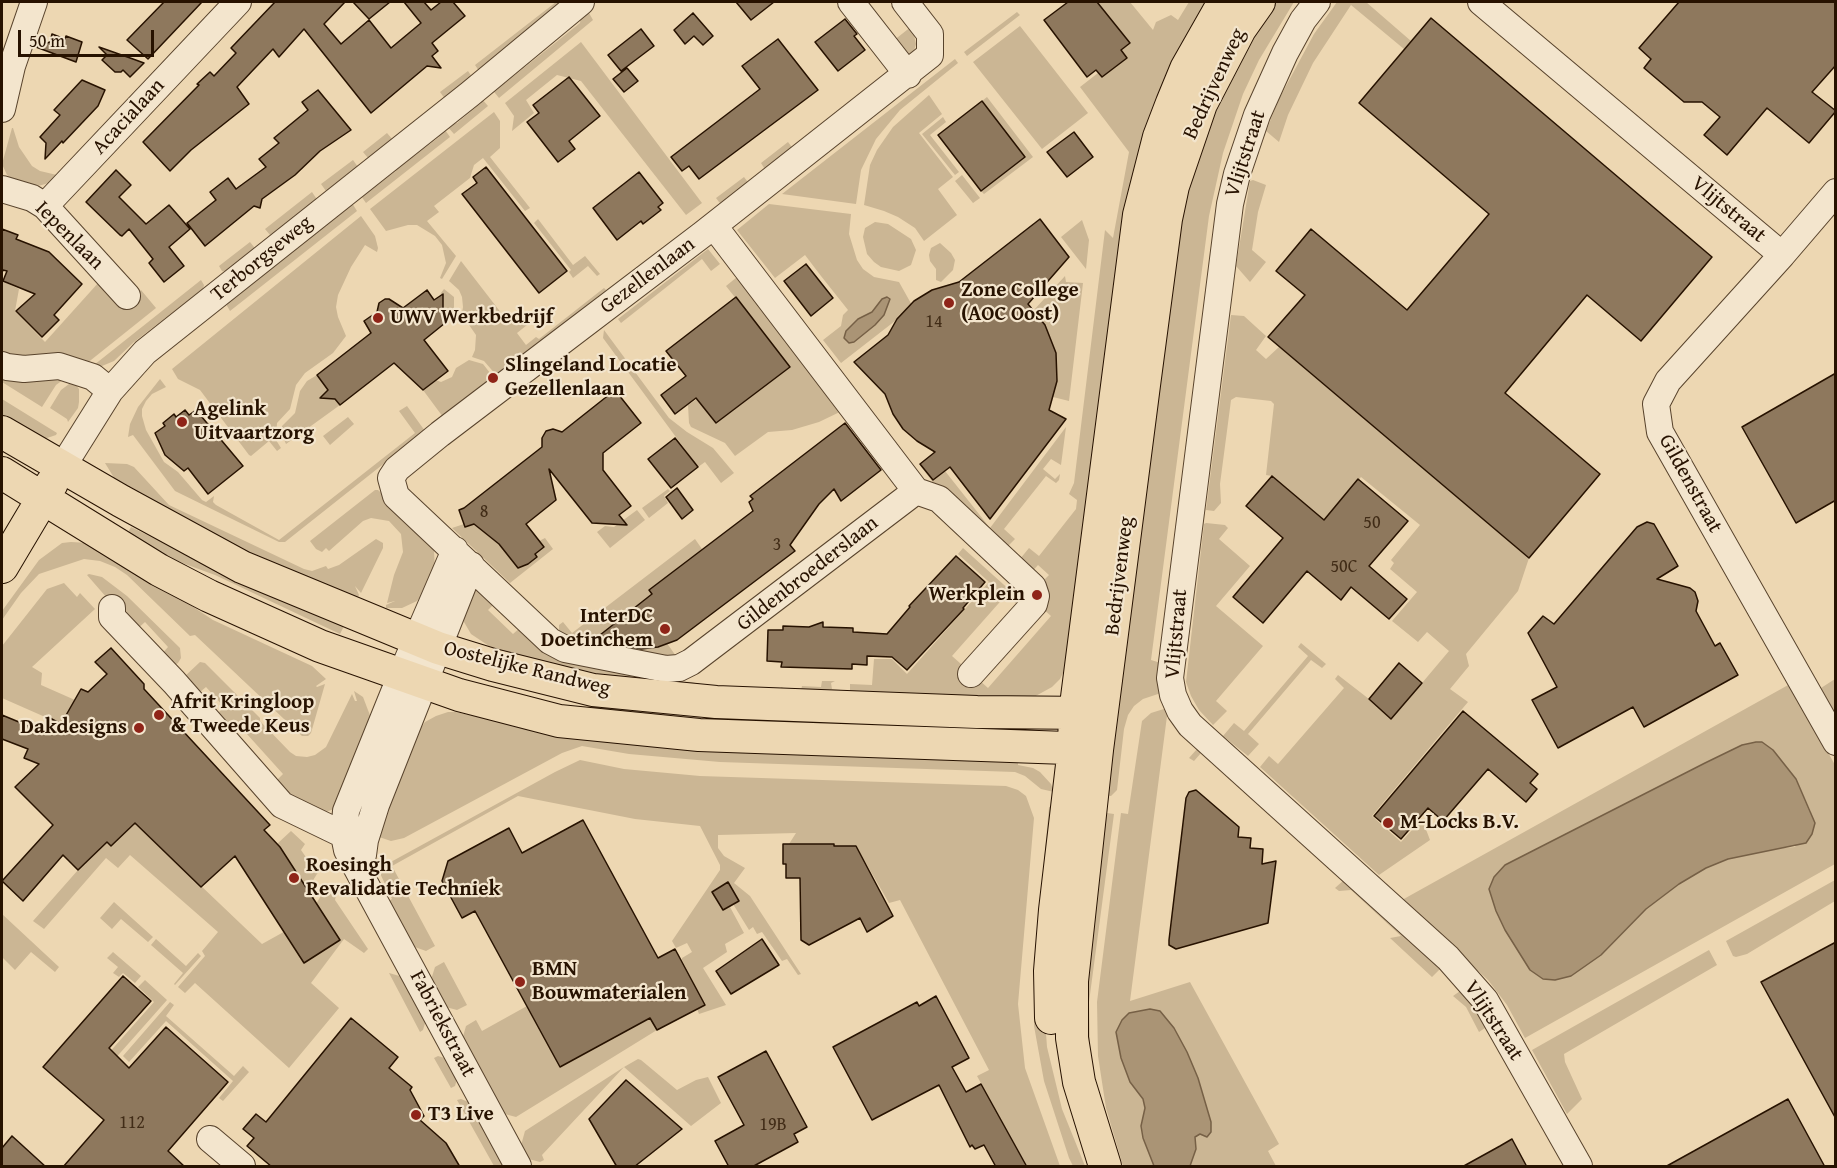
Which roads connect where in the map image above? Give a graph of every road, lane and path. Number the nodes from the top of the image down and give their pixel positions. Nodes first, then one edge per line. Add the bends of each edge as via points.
1 (34, 2) edge
2 (238, 2) edge
3 (581, 2) edge
4 (851, 2) edge
5 (905, 2) edge
6 (1224, 2) edge
7 (1259, 2) edge
8 (1317, 2) edge
9 (1481, 2) edge
10 (7, 64) edge
11 (908, 75) junction
12 (2, 109) edge
13 (2, 189) edge
14 (1836, 192) edge
15 (45, 206) junction
16 (714, 226) junction
17 (1782, 255) junction
18 (127, 296) dead end
19 (2, 365) edge
20 (110, 391) junction
21 (2, 432) edge
22 (63, 466) junction
23 (2, 473) edge
24 (391, 478) joint
25 (916, 491) junction
26 (41, 499) junction
27 (463, 558) junction
28 (2, 567) edge
29 (112, 608) dead end
30 (427, 643) junction
31 (971, 674) dead end
32 (413, 679) junction
33 (1089, 713) junction
34 (1836, 742) edge
35 (1086, 749) junction
36 (355, 837) junction
37 (210, 1139) dead end
38 (242, 1167) edge
39 (518, 1167) edge
40 (1093, 1167) edge
41 (1105, 1167) edge
42 (1579, 1167) edge

1 - 10 street
2 - 15 street, Acacialaan
3 - 20 street, Terborgseweg via 145,352
4 - 11 street
5 - 11 street, Gezellenlaan via 930,34 930,56
6 - 33 main road, Bedrijvenweg via 1186,69 1172,103 1139,215
7 - 33 main road, Bedrijvenweg via 1240,29 1201,104 1173,186
8 - 42 street, Vlijtstraat via 1285,53 1257,115 1230,204 1170,678 1173,695 1180,711 1202,737 1448,958 1485,1000
9 - 17 street, Vlijtstraat
10 - 12 street
11 - 16 street, Gezellenlaan
13 - 15 street, Iepenlaan
14 - 17 street, Gildenstraat
15 - 18 street, Iepenlaan
16 - 24 street, Gezellenlaan via 440,434
16 - 25 street
17 - 34 street, Gildenstraat via 1668,381 1656,404 1660,432
19 - 20 street via 24,369 59,366 93,377
20 - 22 street, Terborgseweg
21 - 22 main road, Oostelijke Randweg
22 - 26 main road, Terborgseweg
22 - 30 main road, Oostelijke Randweg via 242,567
23 - 26 main road, Oostelijke Randweg
24 - 27 street, Gildenbroederslaan via 396,496
25 - 27 street, Gildenbroederslaan via 679,668 652,668 565,649 550,641
25 - 31 street via 939,499 1033,588 1036,596 1034,604
26 - 28 main road, Terborgseweg
26 - 32 main road, Oostelijke Randweg via 209,596 320,646
27 - 30 street
29 - 36 street via 112,617 282,805
30 - 32 street
30 - 33 main road, Oostelijke Randweg via 493,666 604,691 716,702
32 - 35 main road, Oostelijke Randweg via 559,721 699,735
32 - 36 street
33 - 35 main road, Bedrijvenweg
35 - 40 main road, Bedrijvenweg via 1055,910 1050,971 1051,1028 1060,1079
35 - 41 main road, Bedrijvenweg via 1072,1038 1079,1082
36 - 39 street, Fabriekstraat via 347,850
37 - 38 street

